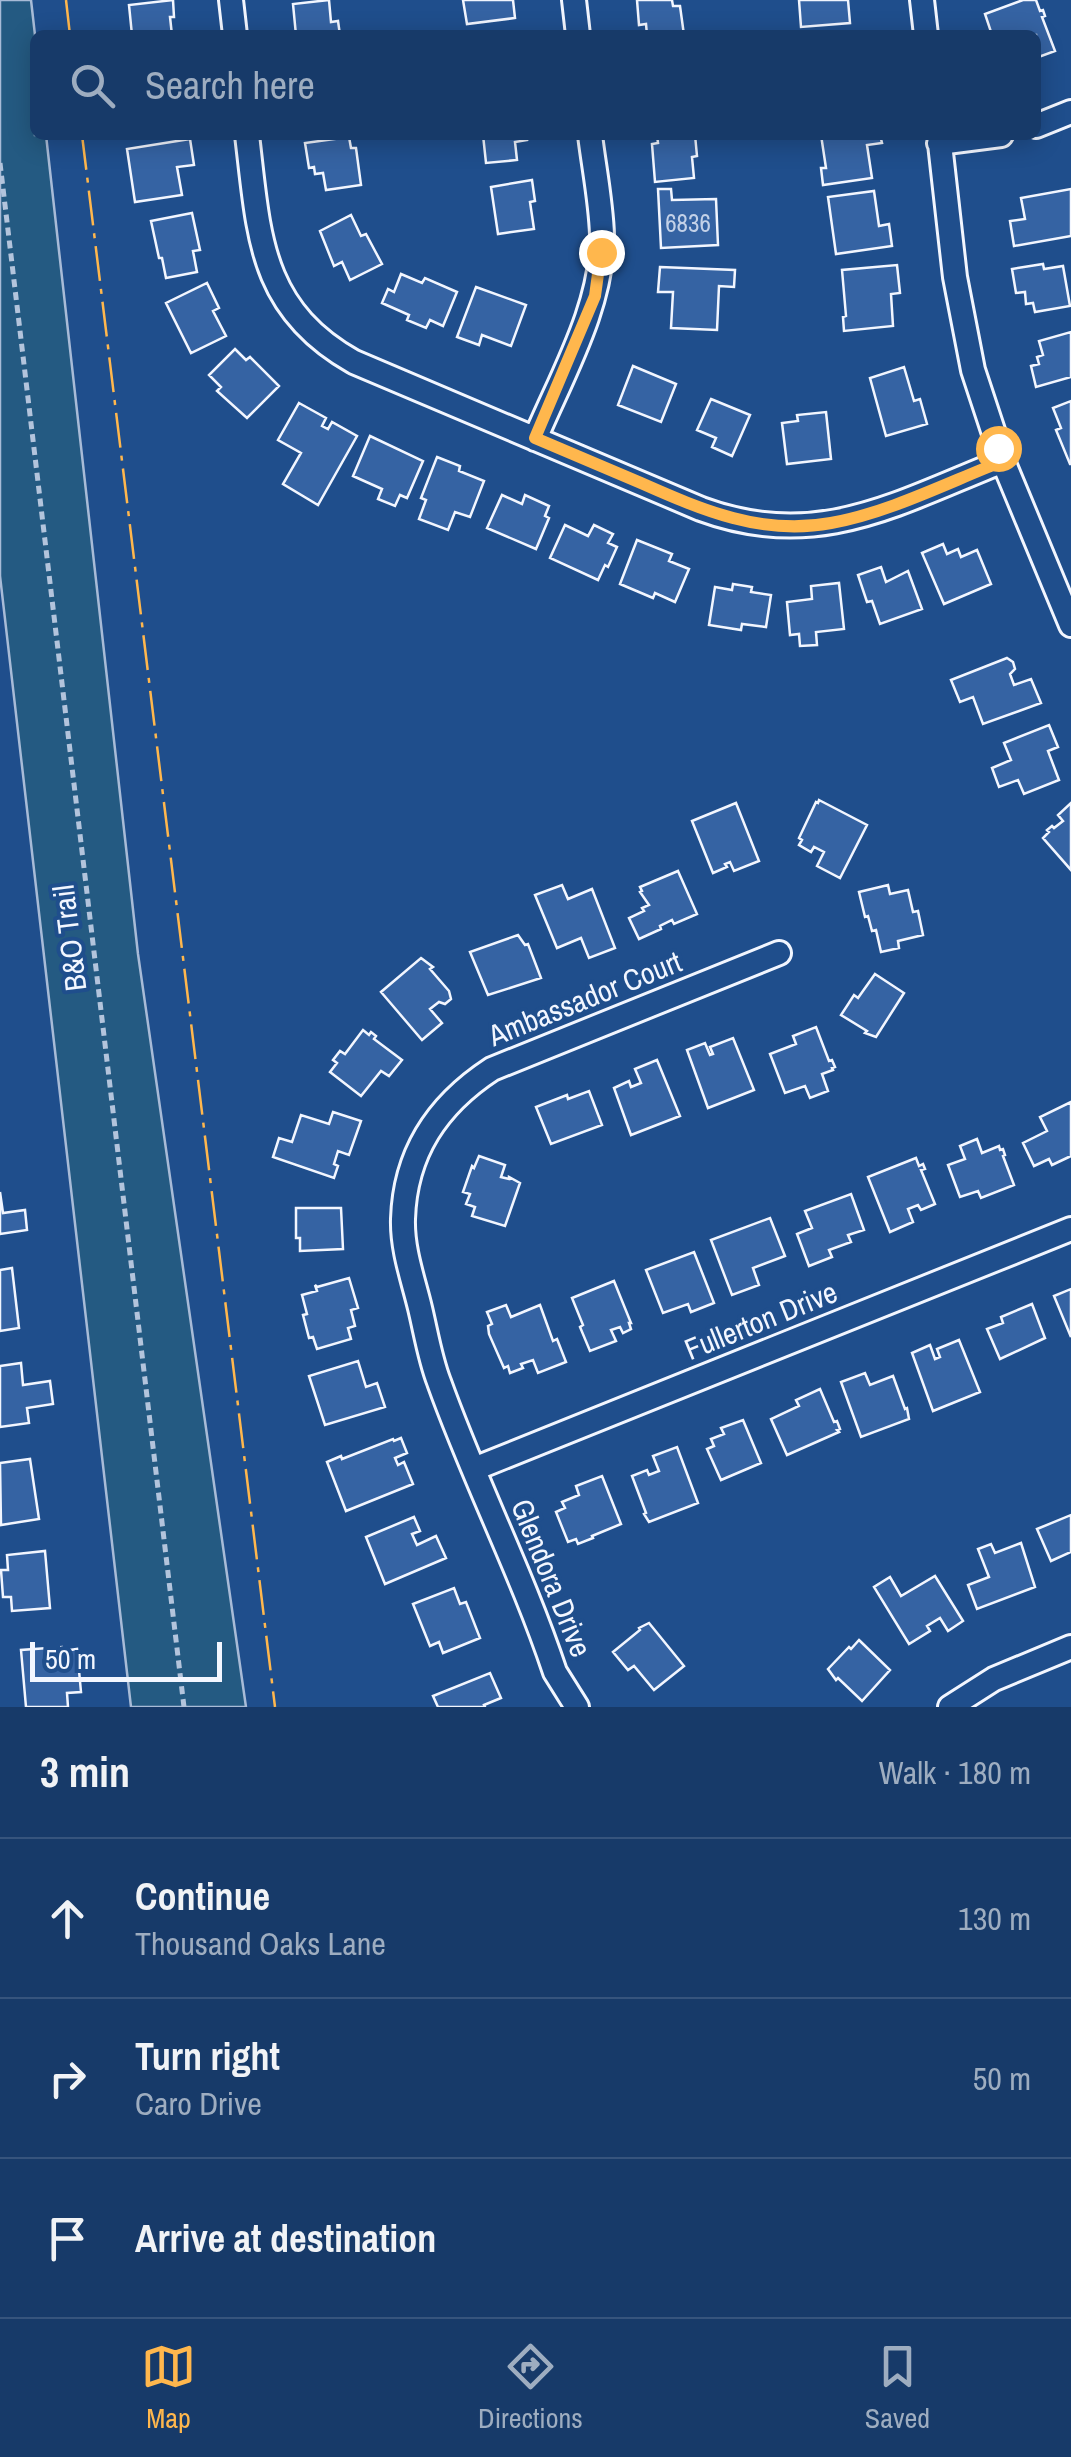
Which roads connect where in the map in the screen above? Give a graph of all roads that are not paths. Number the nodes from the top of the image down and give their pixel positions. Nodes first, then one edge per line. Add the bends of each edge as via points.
1 (231, 0) edge
2 (574, 0) edge
3 (922, 0) edge
4 (234, 30) edge
5 (577, 30) edge
6 (925, 30) edge
7 (1071, 112) edge
8 (1041, 124) edge
9 (248, 140) edge
10 (591, 140) edge
11 (939, 140) edge
12 (535, 438) junction
13 (1003, 461) junction
14 (1071, 624) edge
15 (779, 953) dead end
16 (1071, 1230) edge
17 (474, 1469) junction
18 (1071, 1647) edge
19 (577, 1707) edge
20 (950, 1707) edge

1 - 4 street
2 - 5 street
3 - 6 street
7 - 8 street
9 - 12 street via 263,250 288,306 313,334 354,362
10 - 12 street via 602,234 598,278
11 - 13 street via 955,278
12 - 13 street via 701,509 771,526 856,518
13 - 14 street
15 - 17 street, Ambassador Court via 492,1069 445,1107 425,1137 408,1182 406,1255 438,1378
16 - 17 street, Fullerton Drive
17 - 19 street, Glendora Drive via 556,1672
18 - 20 street via 994,1679

